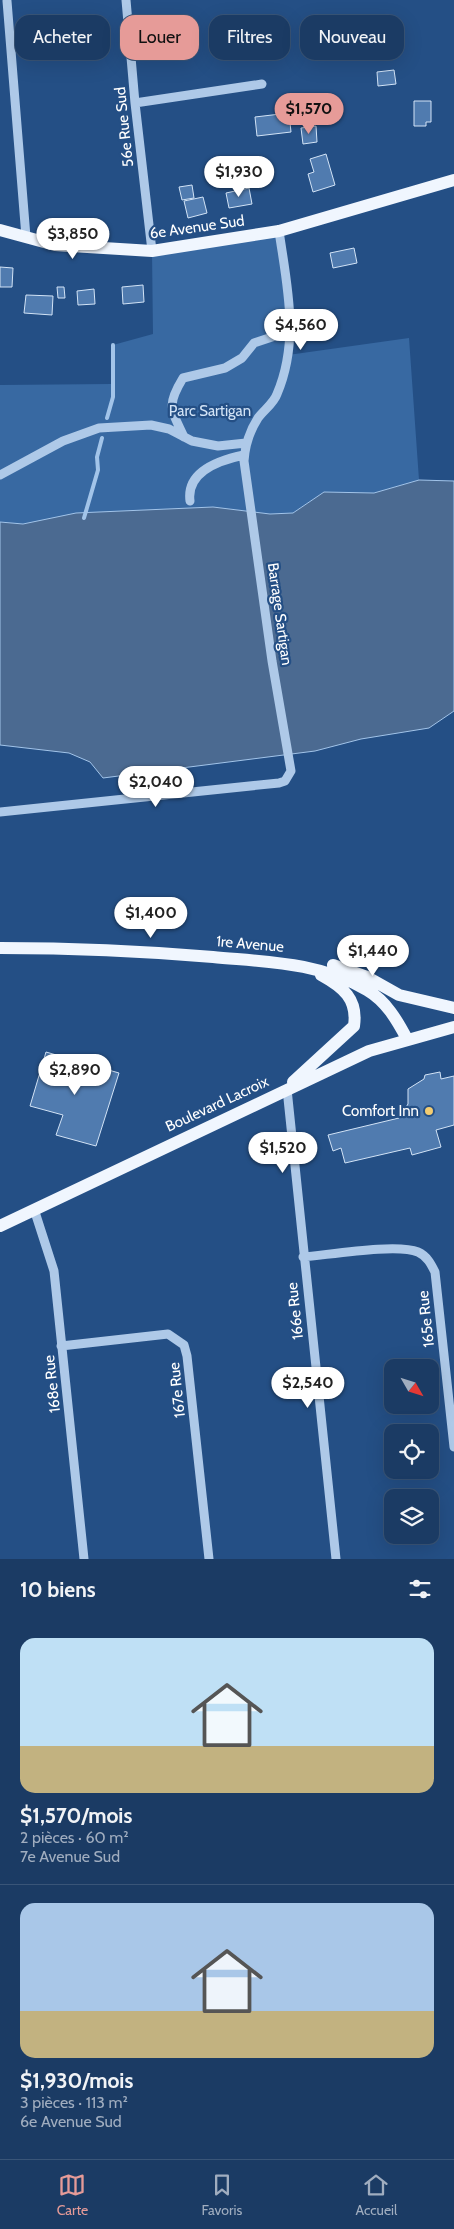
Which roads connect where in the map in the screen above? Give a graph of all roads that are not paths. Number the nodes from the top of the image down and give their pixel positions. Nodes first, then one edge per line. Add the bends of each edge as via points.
1 (126, 0) edge
2 (7, 1) edge
3 (262, 84) dead end
4 (135, 103) junction
5 (454, 180) edge
6 (0, 230) edge
7 (279, 231) junction
8 (26, 237) junction
9 (152, 251) junction
10 (291, 335) junction
11 (184, 437) junction
12 (246, 443) junction
13 (244, 458) junction
14 (0, 475) edge
15 (190, 501) dead end
16 (0, 812) edge
17 (0, 948) edge
18 (301, 965) junction
19 (454, 1008) edge
20 (454, 1027) edge
21 (407, 1039) junction
22 (287, 1089) junction
23 (34, 1209) junction
24 (0, 1226) edge
25 (303, 1257) junction
26 (61, 1346) junction
27 (454, 1447) edge
28 (84, 1559) edge
29 (209, 1559) edge
30 (336, 1559) edge

1 - 4 street, 56e Rue Sud
2 - 8 street
3 - 4 street
4 - 9 street, 56e Rue Sud
5 - 7 main road, 6e Avenue Sud
6 - 8 main road, 6e Avenue Sud
7 - 9 main road, 6e Avenue Sud
7 - 10 street, Barrage Sartigan via 290,303
8 - 9 main road, 6e Avenue Sud via 56,245
10 - 11 street via 254,343 242,358 226,368 183,378 172,395 172,411
10 - 12 street, Barrage Sartigan via 287,365 277,396 258,419
11 - 12 street via 192,442 218,446
11 - 14 street via 151,425 99,428 63,441
12 - 13 street, Barrage Sartigan
13 - 15 street via 220,460 194,478 189,491
13 - 16 street, Barrage Sartigan via 291,771 285,781
17 - 18 main road, 1re Avenue via 162,953
18 - 19 main road via 333,965 367,976 399,995
18 - 21 main road, 1re Avenue via 340,976 368,990 384,1002
18 - 22 main road via 335,983 352,1001 356,1012 354,1026
20 - 21 main road, Boulevard Lacroix
21 - 22 main road, Boulevard Lacroix via 369,1051
22 - 23 main road, Boulevard Lacroix
22 - 25 street, 166e Rue
23 - 24 main road, Boulevard Lacroix
23 - 26 street, 168e Rue via 54,1271
25 - 27 street, 165e Rue via 399,1249 420,1253 428,1260 435,1272
25 - 30 street, 166e Rue
26 - 28 street, 168e Rue
26 - 29 street, 167e Rue via 168,1334 184,1345

